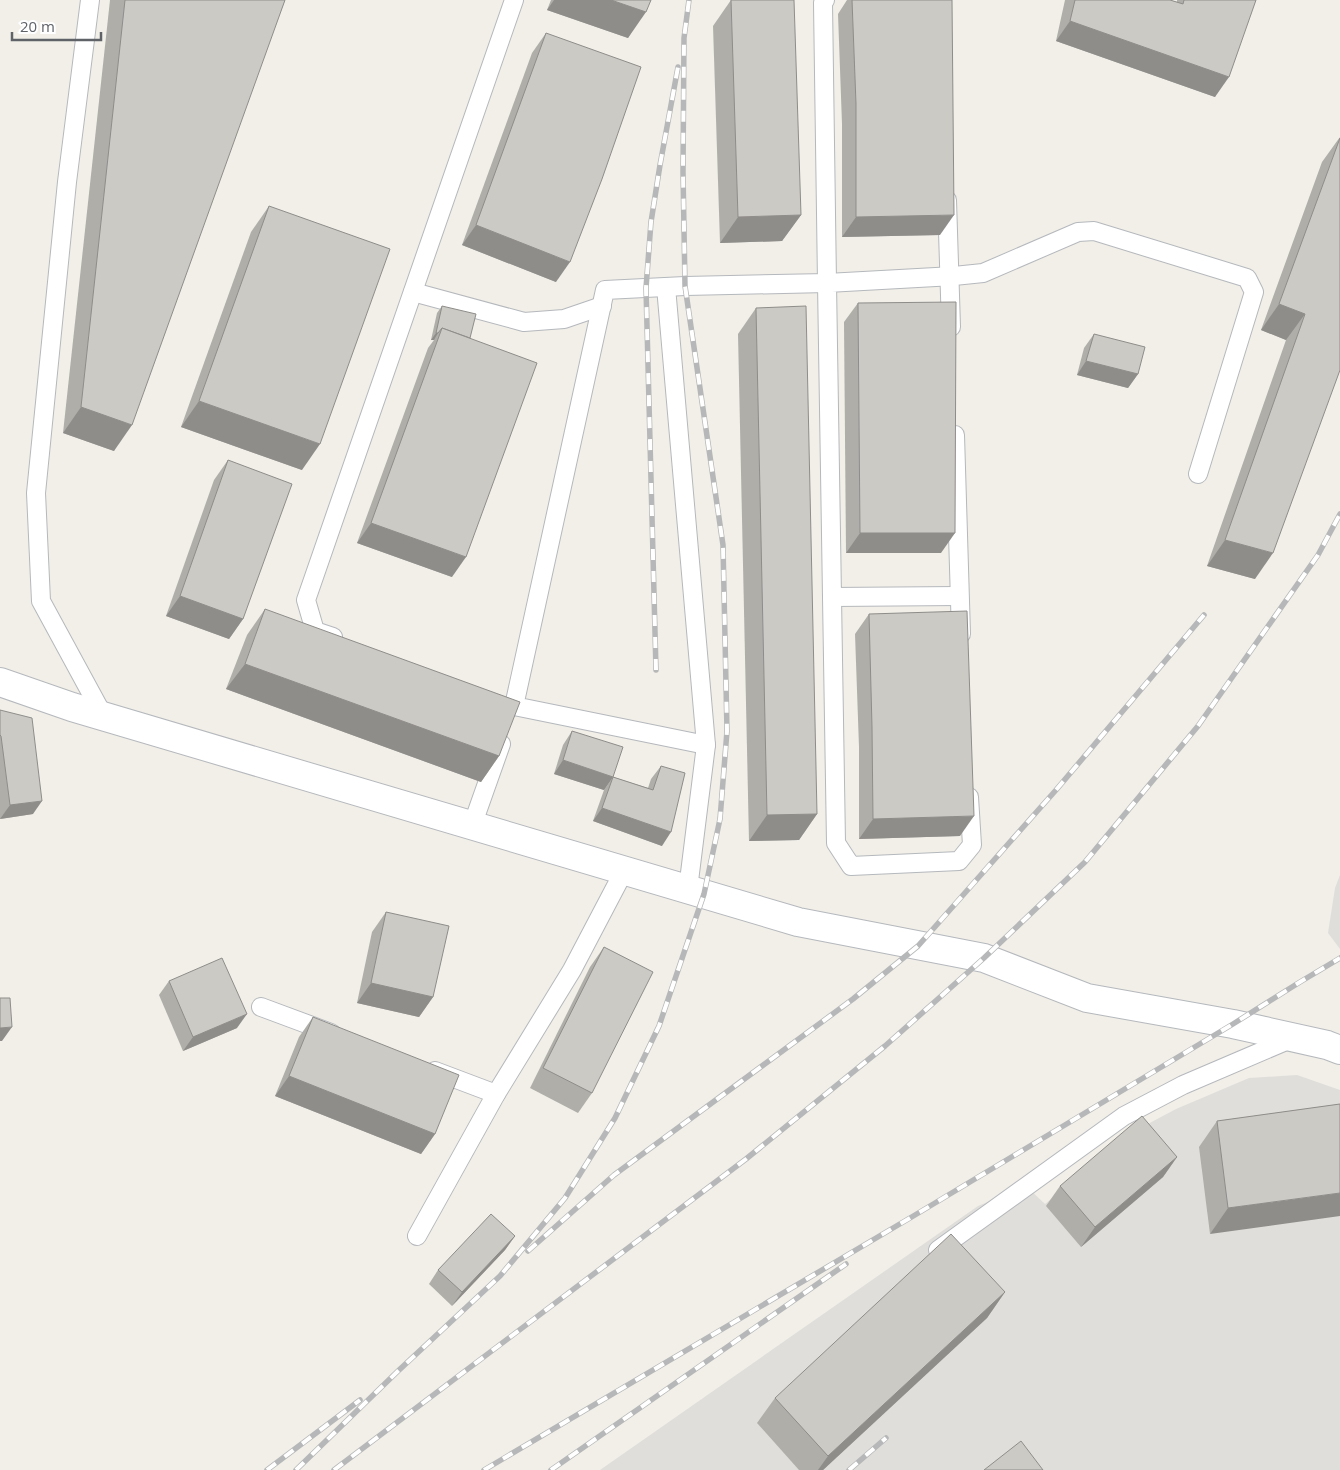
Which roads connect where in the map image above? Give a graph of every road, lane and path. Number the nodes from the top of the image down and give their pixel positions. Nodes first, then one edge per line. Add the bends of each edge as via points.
1 (90, 0) edge
2 (514, 0) edge
3 (825, 0) edge
4 (947, 187) edge
5 (950, 276) junction
6 (827, 283) junction
7 (666, 287) junction
8 (413, 292) junction
9 (602, 306) junction
10 (952, 344) edge
11 (954, 422) edge
12 (1198, 474) dead end
13 (959, 596) junction
14 (832, 597) junction
15 (352, 644) edge
16 (962, 646) edge
17 (0, 682) edge
18 (496, 699) edge
19 (514, 706) junction
20 (104, 716) junction
21 (706, 744) junction
22 (969, 785) edge
23 (472, 826) junction
24 (624, 871) junction
25 (688, 889) junction
26 (261, 1007) dead end
27 (342, 1037) edge
28 (1293, 1038) junction
29 (1340, 1050) edge
30 (424, 1067) edge
31 (496, 1094) junction
32 (417, 1236) dead end
33 (938, 1250) edge

1 - 20 lane via 67,182 36,493 41,601
2 - 8 lane
3 - 6 lane
4 - 5 lane
5 - 6 lane
5 - 10 lane
5 - 12 lane via 983,273 1078,232 1094,231 1247,278 1254,292
6 - 7 lane
6 - 14 lane
7 - 9 lane via 605,290
7 - 21 lane
8 - 9 lane via 524,322 564,319
8 - 15 lane via 306,600 315,631
9 - 19 lane
11 - 13 lane
13 - 14 lane
13 - 16 lane
14 - 22 lane via 836,843 851,866 959,861 972,845
17 - 20 street
18 - 19 lane
19 - 21 lane
19 - 23 lane
20 - 23 street
21 - 25 lane
23 - 24 street
24 - 25 street
24 - 31 lane via 572,970
25 - 28 street via 798,922 984,958 1087,998
26 - 27 lane
28 - 29 street
28 - 33 lane via 1183,1085 1124,1116
30 - 31 lane
31 - 32 lane

